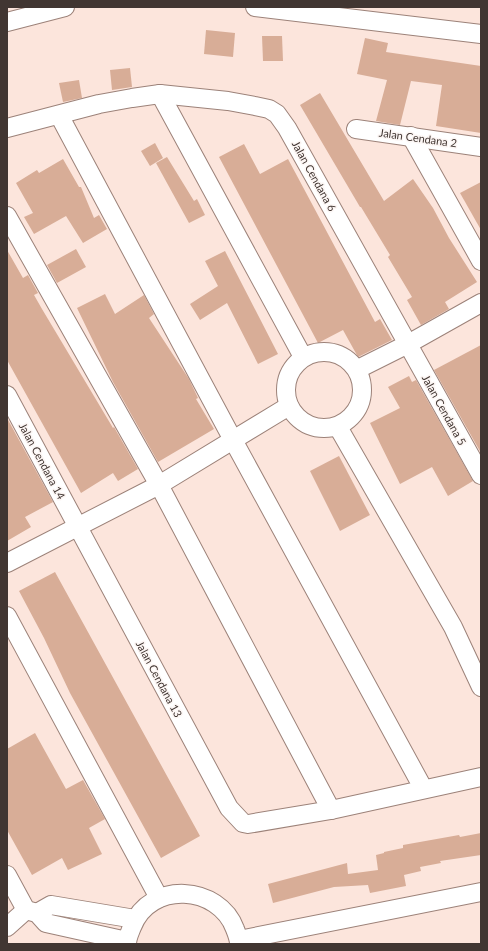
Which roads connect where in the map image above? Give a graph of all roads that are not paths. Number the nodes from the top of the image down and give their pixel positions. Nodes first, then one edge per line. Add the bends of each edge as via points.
1 (65, 7) edge
2 (255, 7) edge
3 (7, 22) edge
4 (481, 34) edge
5 (160, 94) junction
6 (59, 115) junction
7 (7, 128) edge
8 (356, 129) dead end
9 (411, 136) junction
10 (481, 147) edge
11 (7, 216) edge
12 (481, 261) edge
13 (481, 303) edge
14 (408, 344) junction
15 (304, 357) junction
16 (358, 370) junction
17 (7, 395) edge
18 (289, 406) junction
19 (338, 427) junction
20 (233, 440) junction
21 (481, 475) edge
22 (158, 485) junction
23 (78, 527) junction
24 (7, 563) edge
25 (7, 616) edge
26 (481, 687) edge
27 (481, 776) edge
28 (423, 788) junction
29 (331, 810) junction
30 (7, 875) edge
31 (481, 892) edge
32 (159, 898) junction
33 (32, 911) junction
34 (135, 919) junction
35 (7, 927) edge
36 (127, 942) edge
37 (239, 942) edge

1 - 3 street
2 - 4 street
5 - 6 street, Jalan Cendana 6 via 99,104
5 - 14 street, Jalan Cendana 6 via 228,101 269,109 278,114
5 - 15 street
6 - 7 street, Jalan Cendana 6
6 - 20 street
8 - 9 street, Jalan Cendana 2
9 - 10 street, Jalan Cendana 2
9 - 12 street
11 - 22 street
13 - 14 street
14 - 16 street
14 - 21 street, Jalan Cendana 5
15 - 16 street via 331,352 346,358
15 - 18 street via 286,378 285,392
16 - 19 street via 364,392 361,404 356,413
17 - 23 street, Jalan Cendana 14
18 - 19 street via 309,425
18 - 20 street
19 - 26 street via 453,628
20 - 22 street
20 - 28 street
22 - 23 street
22 - 29 street
23 - 24 street
23 - 29 street, Jalan Cendana 13 via 229,808 243,823 248,824
25 - 32 street
27 - 28 street
28 - 29 street
30 - 33 street
31 - 37 street
32 - 34 street via 141,911
32 - 37 street via 179,893 199,896 218,905 232,921
33 - 34 street via 51,906
33 - 35 street
33 - 36 street via 46,923
34 - 36 street

